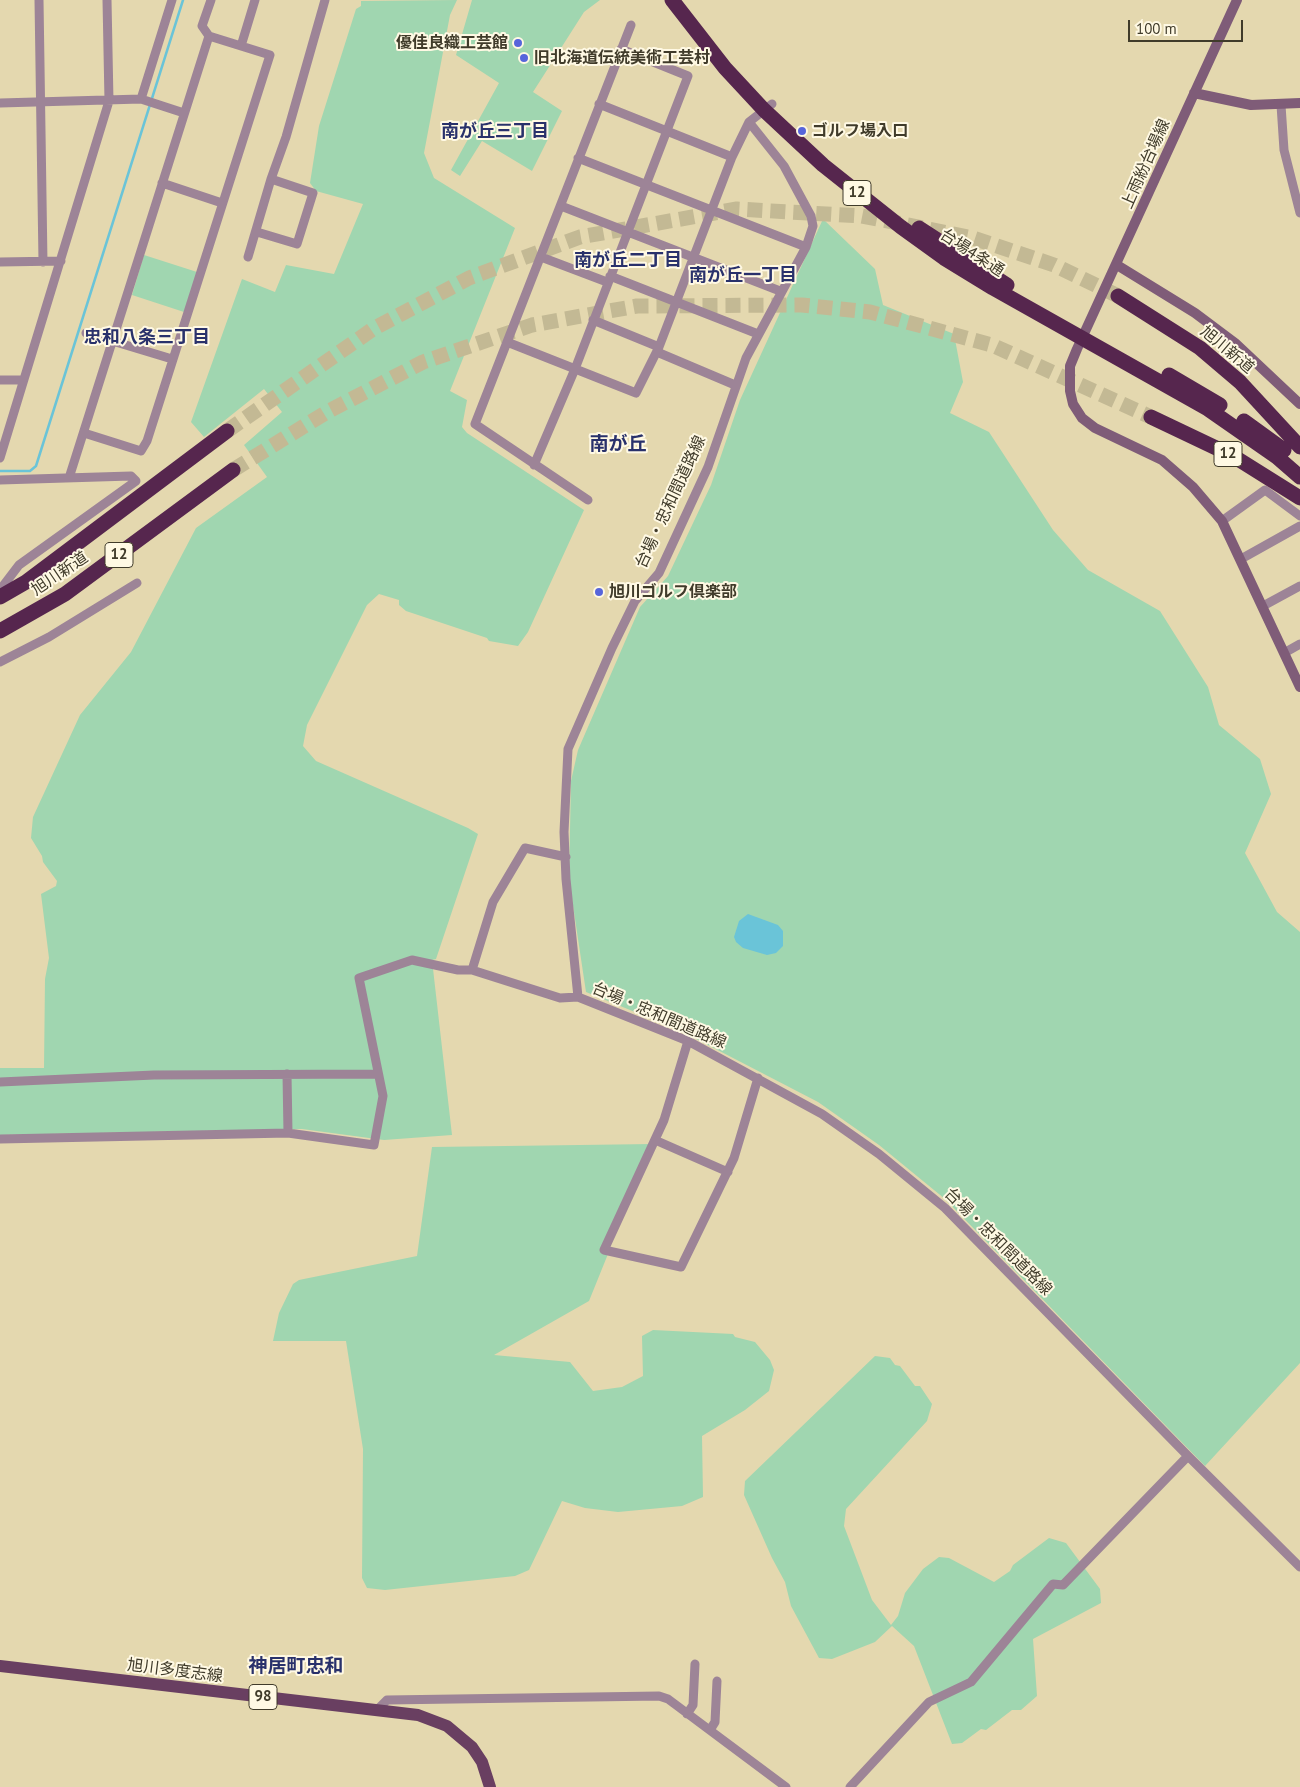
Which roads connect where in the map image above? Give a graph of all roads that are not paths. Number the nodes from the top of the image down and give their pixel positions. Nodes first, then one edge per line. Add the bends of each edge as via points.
1 (39, 0) edge
2 (107, 0) edge
3 (172, 0) edge
4 (210, 0) edge
5 (255, 0) edge
6 (325, 0) edge
7 (672, 0) edge
8 (685, 0) edge
9 (1237, 0) edge
10 (631, 25) dead end
11 (209, 36) junction
12 (240, 46) junction
13 (621, 49) junction
14 (1194, 93) junction
15 (109, 101) junction
16 (148, 101) junction
17 (0, 102) edge
18 (41, 102) junction
19 (1300, 103) edge
20 (600, 104) junction
21 (1281, 105) junction
22 (768, 107) junction
23 (184, 113) junction
24 (749, 122) junction
25 (666, 131) junction
26 (732, 157) junction
27 (578, 158) junction
28 (271, 179) junction
29 (162, 183) junction
30 (646, 185) junction
31 (222, 203) junction
32 (561, 206) junction
33 (713, 211) junction
34 (1300, 213) edge
35 (257, 232) junction
36 (628, 232) junction
37 (806, 247) junction
38 (248, 257) dead end
39 (541, 257) junction
40 (695, 257) junction
41 (61, 261) junction
42 (0, 262) edge
43 (43, 262) junction
44 (1117, 265) junction
45 (609, 279) junction
46 (780, 291) junction
47 (1118, 296) tunnel mouth
48 (676, 302) junction
49 (593, 320) junction
50 (86, 333) dead end
51 (758, 334) junction
52 (1084, 334) junction
53 (113, 340) junction
54 (507, 342) junction
55 (658, 349) junction
56 (172, 359) junction
57 (575, 369) junction
58 (0, 380) edge
59 (23, 380) junction
60 (735, 385) junction
61 (1300, 404) edge
62 (1151, 417) tunnel mouth
63 (227, 431) tunnel mouth
64 (84, 433) junction
65 (1300, 447) edge
66 (0, 458) edge
67 (1300, 464) edge
68 (534, 465) junction
69 (233, 470) tunnel mouth
70 (1300, 477) edge
71 (69, 478) junction
72 (0, 480) edge
73 (1300, 498) edge
74 (588, 500) dead end
75 (1300, 516) edge
76 (1222, 521) junction
77 (1300, 526) edge
78 (1241, 559) junction
79 (138, 583) dead end
80 (1300, 586) edge
81 (0, 590) edge
82 (0, 597) edge
83 (1263, 606) junction
84 (0, 631) edge
85 (1300, 644) edge
86 (1284, 653) junction
87 (0, 662) edge
88 (1300, 687) edge
89 (566, 857) junction
90 (472, 970) junction
91 (578, 998) junction
92 (688, 1041) junction
93 (287, 1074) junction
94 (378, 1074) junction
95 (758, 1078) junction
96 (0, 1082) edge
97 (288, 1133) junction
98 (0, 1139) edge
99 (655, 1140) junction
100 (728, 1172) junction
101 (1188, 1456) junction
102 (1300, 1567) edge
103 (695, 1664) dead end
104 (0, 1666) edge
105 (717, 1681) dead end
106 (377, 1710) junction
107 (687, 1714) junction
108 (710, 1730) junction
109 (490, 1787) edge
110 (786, 1787) edge
111 (850, 1787) edge

1 - 18 street
2 - 15 street
3 - 16 street
4 - 11 street via 202,26
5 - 12 street
6 - 28 street
7 - 22 highway, 台場4条通 / 12 via 725,68
8 - 22 highway, 台場4条通 / 12
9 - 14 street, 上雨紛台場線
10 - 13 street
11 - 12 street
11 - 23 street
12 - 31 street via 270,55
13 - 20 street
13 - 25 street via 688,76
14 - 21 street via 1250,105
14 - 44 street, 上雨紛台場線
15 - 16 street
15 - 18 street
15 - 41 street
16 - 23 street
17 - 18 street
18 - 43 street
19 - 21 street
20 - 25 street
20 - 27 street
21 - 34 street via 1284,150
22 - 24 street
22 - 52 highway, 台場4条通 / 12 via 823,165 901,227 960,268
23 - 29 street
24 - 26 street
24 - 37 street, 台場・忠和間道路線 via 784,166 811,216 813,226
25 - 26 street
25 - 30 street
26 - 33 street
27 - 30 street
27 - 32 street
28 - 35 street
28 - 35 street via 313,193 297,244
29 - 31 street
29 - 53 street
30 - 33 street
30 - 36 street
31 - 56 street
32 - 36 street
32 - 39 street
33 - 37 street
33 - 40 street
35 - 38 street
36 - 40 street
36 - 45 street
37 - 46 street, 台場・忠和間道路線
39 - 45 street
39 - 54 street
40 - 46 street
40 - 48 street
41 - 43 street
41 - 59 street
42 - 43 street
44 - 52 street, 上雨紛台場線
44 - 61 street via 1195,313 1235,343
45 - 48 street
45 - 49 street
46 - 51 street, 台場・忠和間道路線
47 - 65 highway, 旭川新道 via 1200,348 1240,382
48 - 51 street
48 - 55 street
49 - 55 street
49 - 57 street
50 - 53 street
51 - 60 street, 台場・忠和間道路線
52 - 67 highway, 台場4条通 / 12 via 1200,392 1265,435
52 - 70 highway, 台場4条通 / 12 via 1208,409
52 - 76 street, 上雨紛台場線 via 1070,366 1069,378 1073,404 1082,418 1095,428 1162,460 1193,487
53 - 56 street
53 - 64 street
54 - 57 street
54 - 68 street via 475,424
55 - 57 street via 636,393
55 - 60 street
56 - 64 street via 141,451
57 - 68 street
58 - 59 street
59 - 66 street
60 - 89 street, 台場・忠和間道路線 via 704,476 659,573 635,601 568,750
62 - 73 highway, 12 via 1233,456
63 - 82 highway, 旭川新道 / 12 via 26,582
64 - 71 street
68 - 74 street
69 - 84 highway, 旭川新道 / 12 via 65,594
71 - 72 street
71 - 81 street via 131,476 136,482 19,565
75 - 76 street via 1265,490
76 - 78 street, 上雨紛台場線
77 - 78 street
78 - 83 street, 上雨紛台場線
79 - 87 street via 49,637
80 - 83 street
83 - 86 street, 上雨紛台場線
85 - 86 street
86 - 88 street, 上雨紛台場線
89 - 90 street via 525,848 493,902
89 - 91 street, 台場・忠和間道路線
90 - 91 street via 560,998
90 - 94 street via 412,960 358,978
91 - 92 street, 台場・忠和間道路線
92 - 95 street, 台場・忠和間道路線
92 - 99 street
93 - 94 street
93 - 96 street via 154,1075
93 - 97 street
94 - 97 street via 383,1096 374,1145
95 - 100 street
95 - 101 street, 台場・忠和間道路線 via 822,1114 879,1154 946,1208
97 - 98 street
99 - 100 street
99 - 100 street via 604,1250 681,1267
101 - 102 street, 台場・忠和間道路線
101 - 111 street via 1063,1585 1053,1584 971,1682 929,1702
103 - 107 street via 693,1705
104 - 106 main road, 旭川多度志線 / 98
105 - 108 street via 715,1722
106 - 107 street via 387,1700 659,1696
106 - 109 main road, 旭川多度志線 / 98 via 418,1715 462,1736 482,1762
107 - 108 street
108 - 110 street

